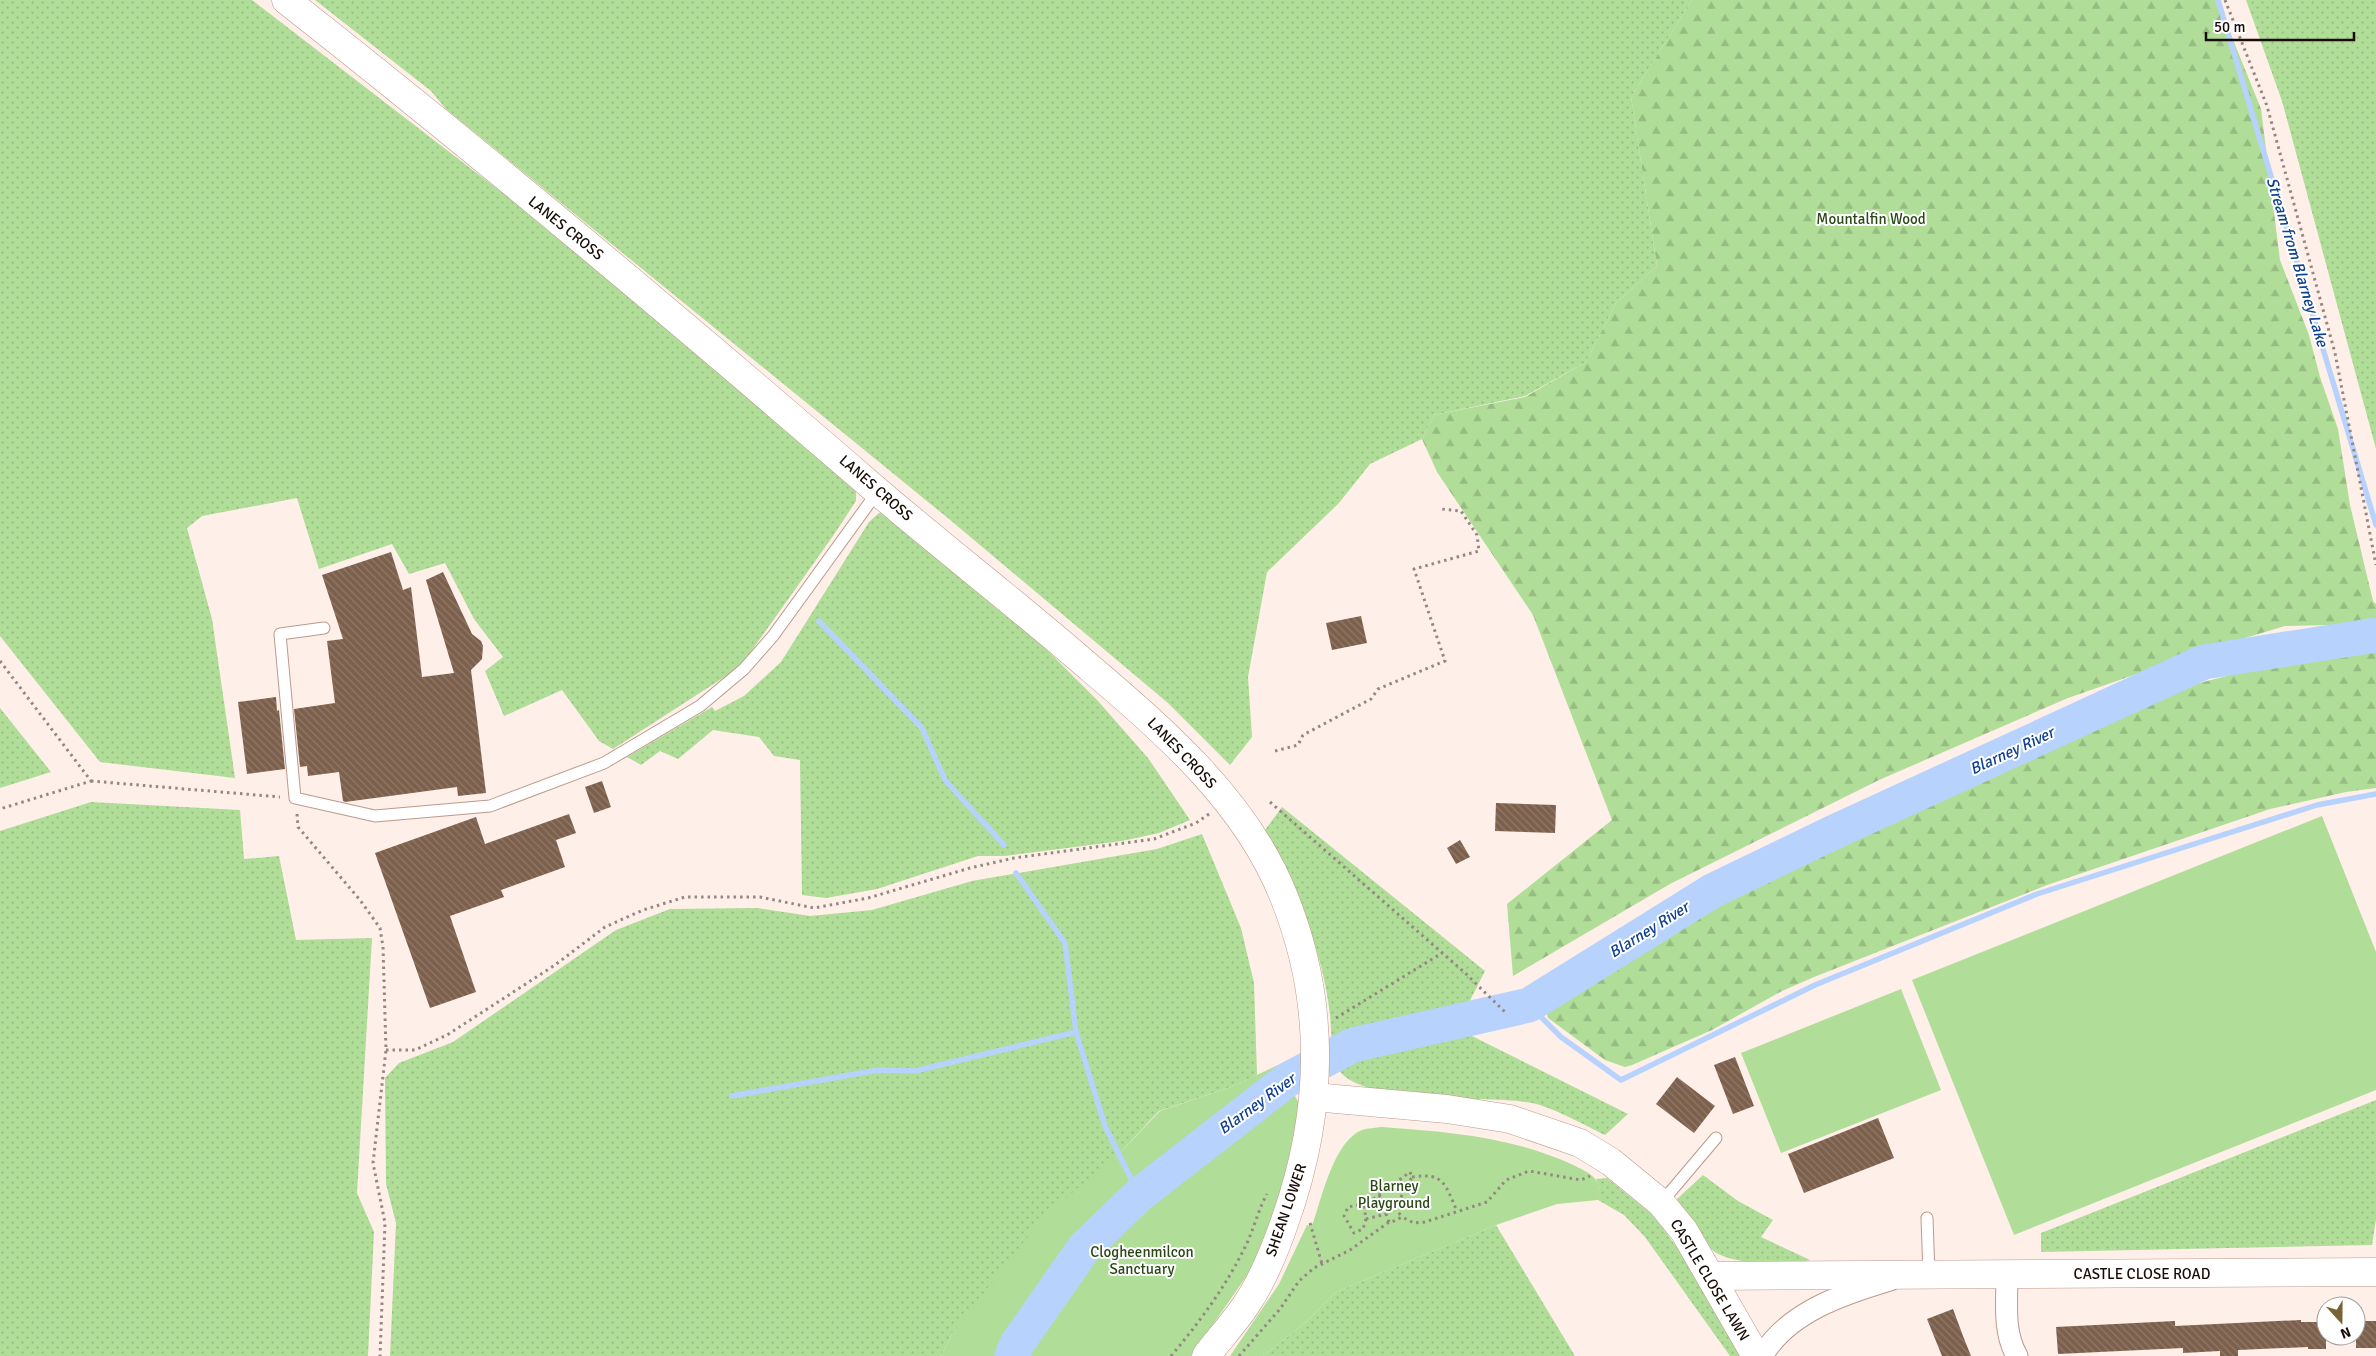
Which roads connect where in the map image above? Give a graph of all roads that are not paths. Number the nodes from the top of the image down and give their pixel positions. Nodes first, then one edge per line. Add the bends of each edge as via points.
1 (286, 0) edge
2 (878, 491) junction
3 (324, 628) dead end
4 (1315, 1086) junction
5 (1359, 1101) junction
6 (1309, 1137) junction
7 (1716, 1138) dead end
8 (1661, 1202) junction
9 (1928, 1218) dead end
10 (2376, 1272) edge
11 (1918, 1275) junction
12 (2007, 1275) junction
13 (1710, 1276) junction
14 (1206, 1356) edge
15 (1756, 1356) edge
16 (1762, 1356) edge
17 (2016, 1356) edge

1 - 2 street, LANES CROSS via 762,390
2 - 3 lane via 773,636 744,669 700,706 604,763 490,806 376,816 295,798 280,634
2 - 4 street, LANES CROSS via 1160,727 1228,802 1251,833 1284,896 1322,1026
4 - 5 street, CASTLE CLOSE LAWN
4 - 6 street, SHEAN LOWER
5 - 6 street, CASTLE CLOSE LAWN via 1318,1120
5 - 8 street, CASTLE CLOSE LAWN via 1510,1119 1580,1143 1611,1162
6 - 14 street, SHEAN LOWER via 1276,1247 1248,1303
7 - 8 lane
8 - 13 street, CASTLE CLOSE LAWN via 1684,1231
9 - 11 lane
10 - 12 street, CASTLE CLOSE ROAD
11 - 12 street, CASTLE CLOSE ROAD
11 - 13 street, CASTLE CLOSE ROAD
11 - 16 street, CASTLE CLOSE ROAD via 1846,1294 1801,1316 1771,1340
12 - 17 street via 2007,1322 2010,1345
13 - 15 street, CASTLE CLOSE LAWN

